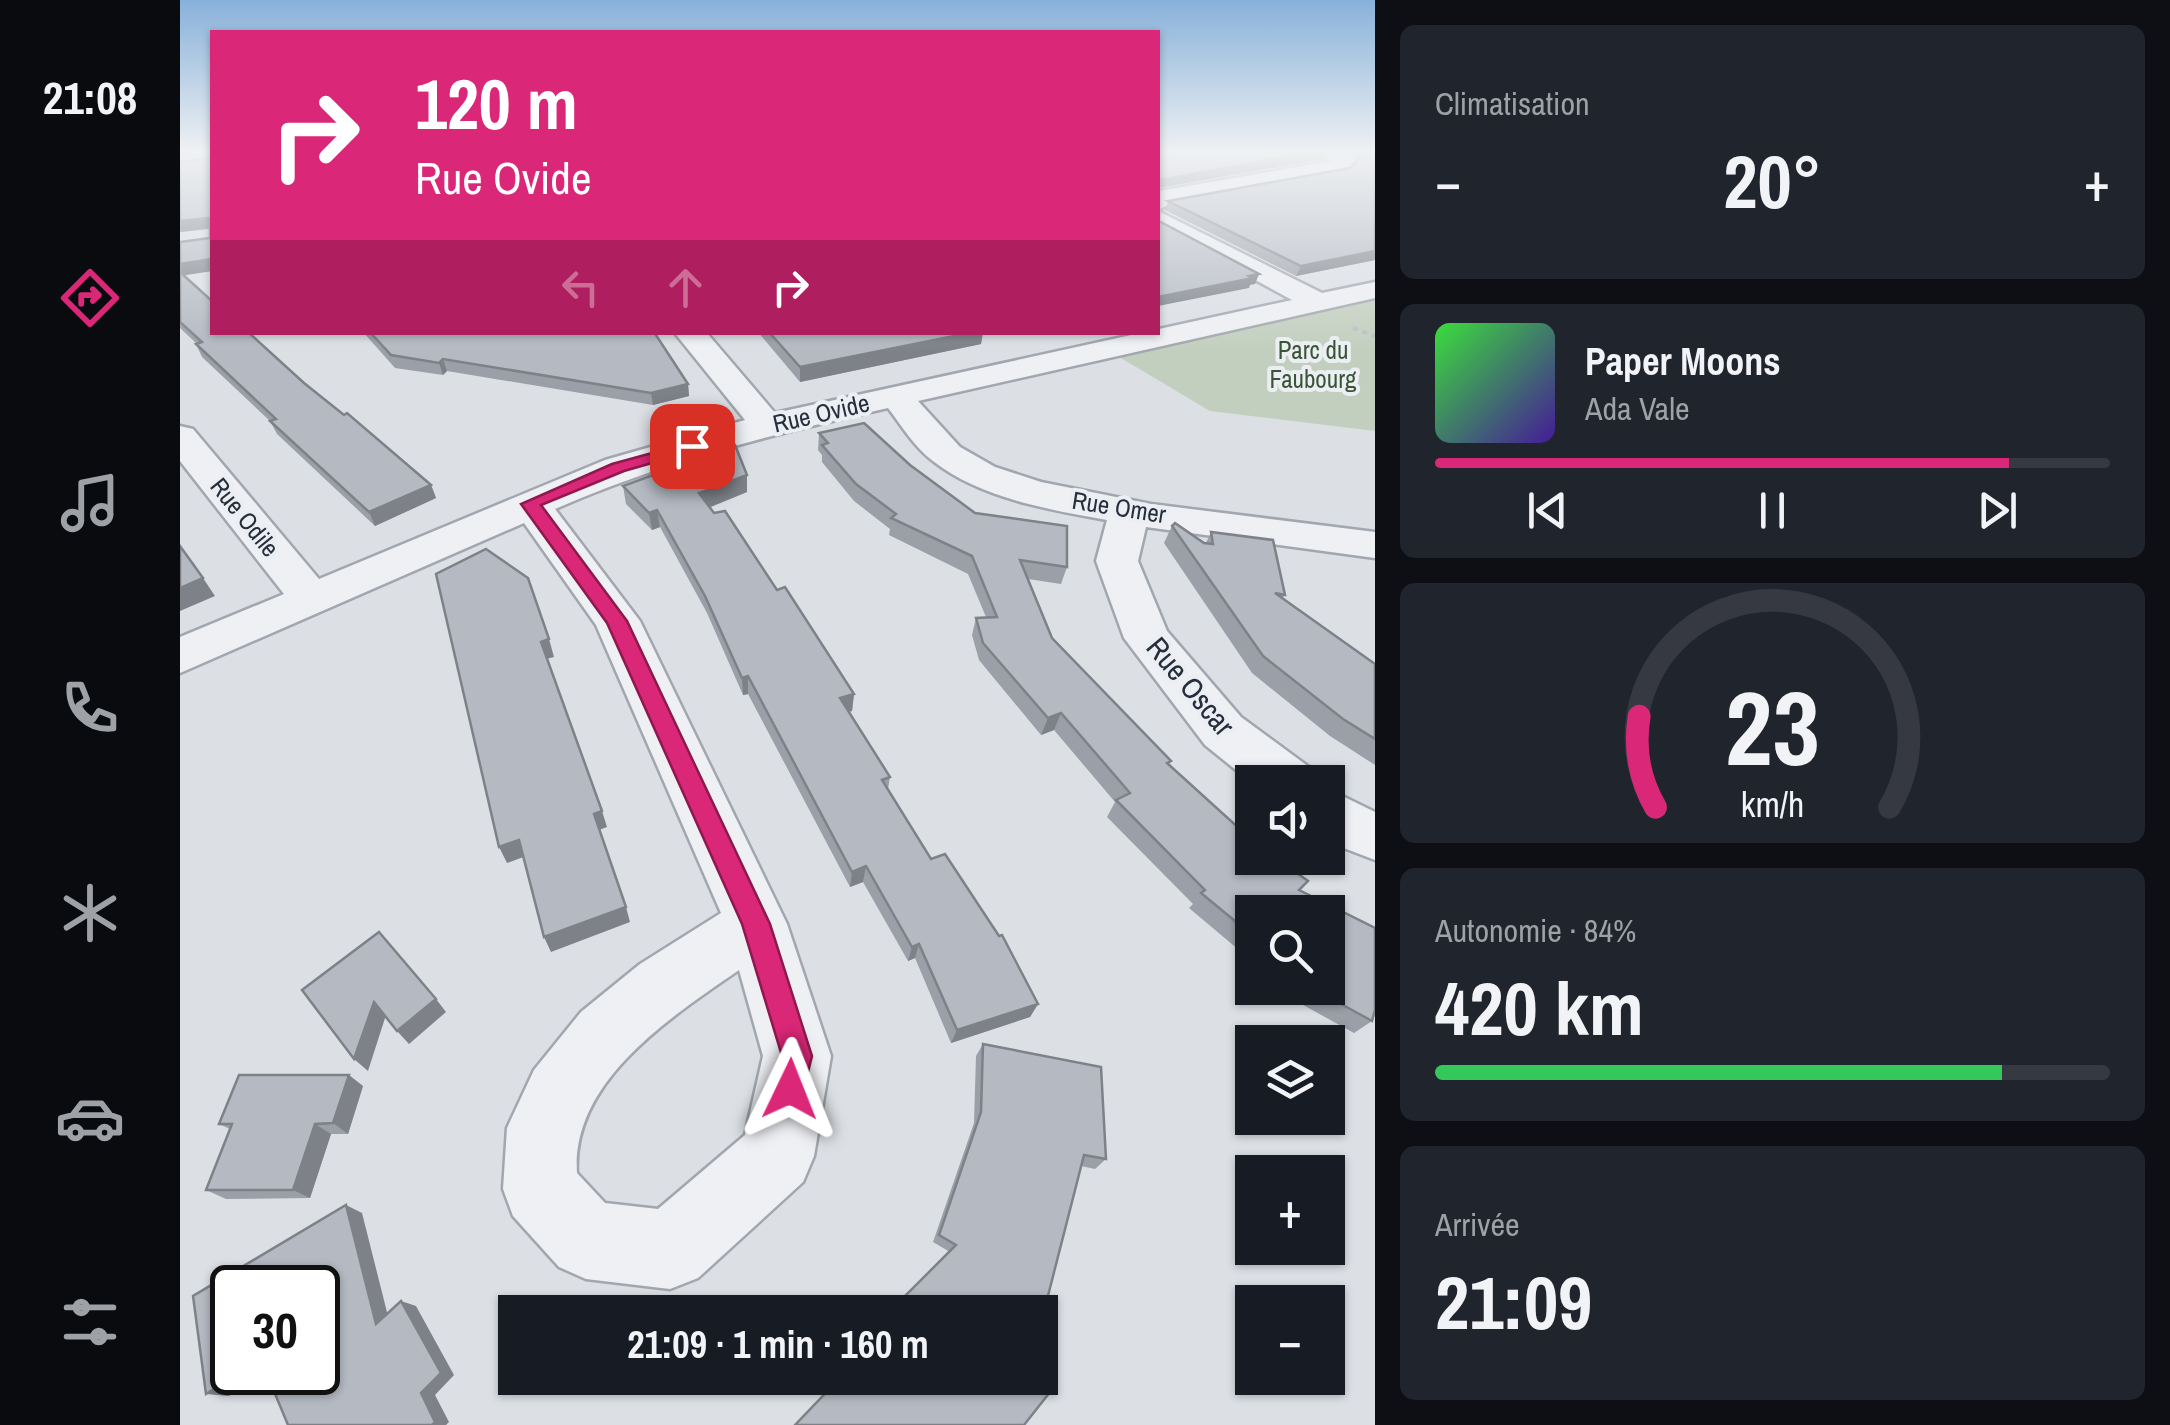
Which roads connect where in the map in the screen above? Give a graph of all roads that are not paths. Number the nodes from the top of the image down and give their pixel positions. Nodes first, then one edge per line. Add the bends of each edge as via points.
1 (1160, 219) edge
2 (1375, 290) edge
3 (1319, 303) junction
4 (691, 335) edge
5 (1029, 335) edge
6 (1064, 361) junction
7 (896, 397) junction
8 (767, 426) junction
9 (180, 437) edge
10 (530, 504) junction
11 (1130, 510) junction
12 (1375, 545) edge
13 (310, 598) junction
14 (180, 656) edge
15 (1268, 765) edge
16 (1345, 824) edge
17 (1375, 836) edge
18 (756, 924) junction

1 - 3 street
2 - 3 street, Rue Ovide
3 - 6 street, Rue Ovide
4 - 8 street
5 - 6 street
6 - 7 street, Rue Ovide
7 - 8 street, Rue Ovide
7 - 11 street, Rue Omer via 947,455 991,478
8 - 10 street, Rue Ovide via 618,468
9 - 13 street, Rue Odile
10 - 13 street, Rue Ovide
10 - 18 street via 616,621
11 - 12 street, Rue Omer
11 - 15 street, Rue Oscar via 1117,561 1147,638 1223,731
13 - 14 street, Rue Ovide
16 - 17 street
18 - 18 street via 648,994 574,1072 542,1130 540,1189 586,1240 670,1250 777,1156 797,1056

